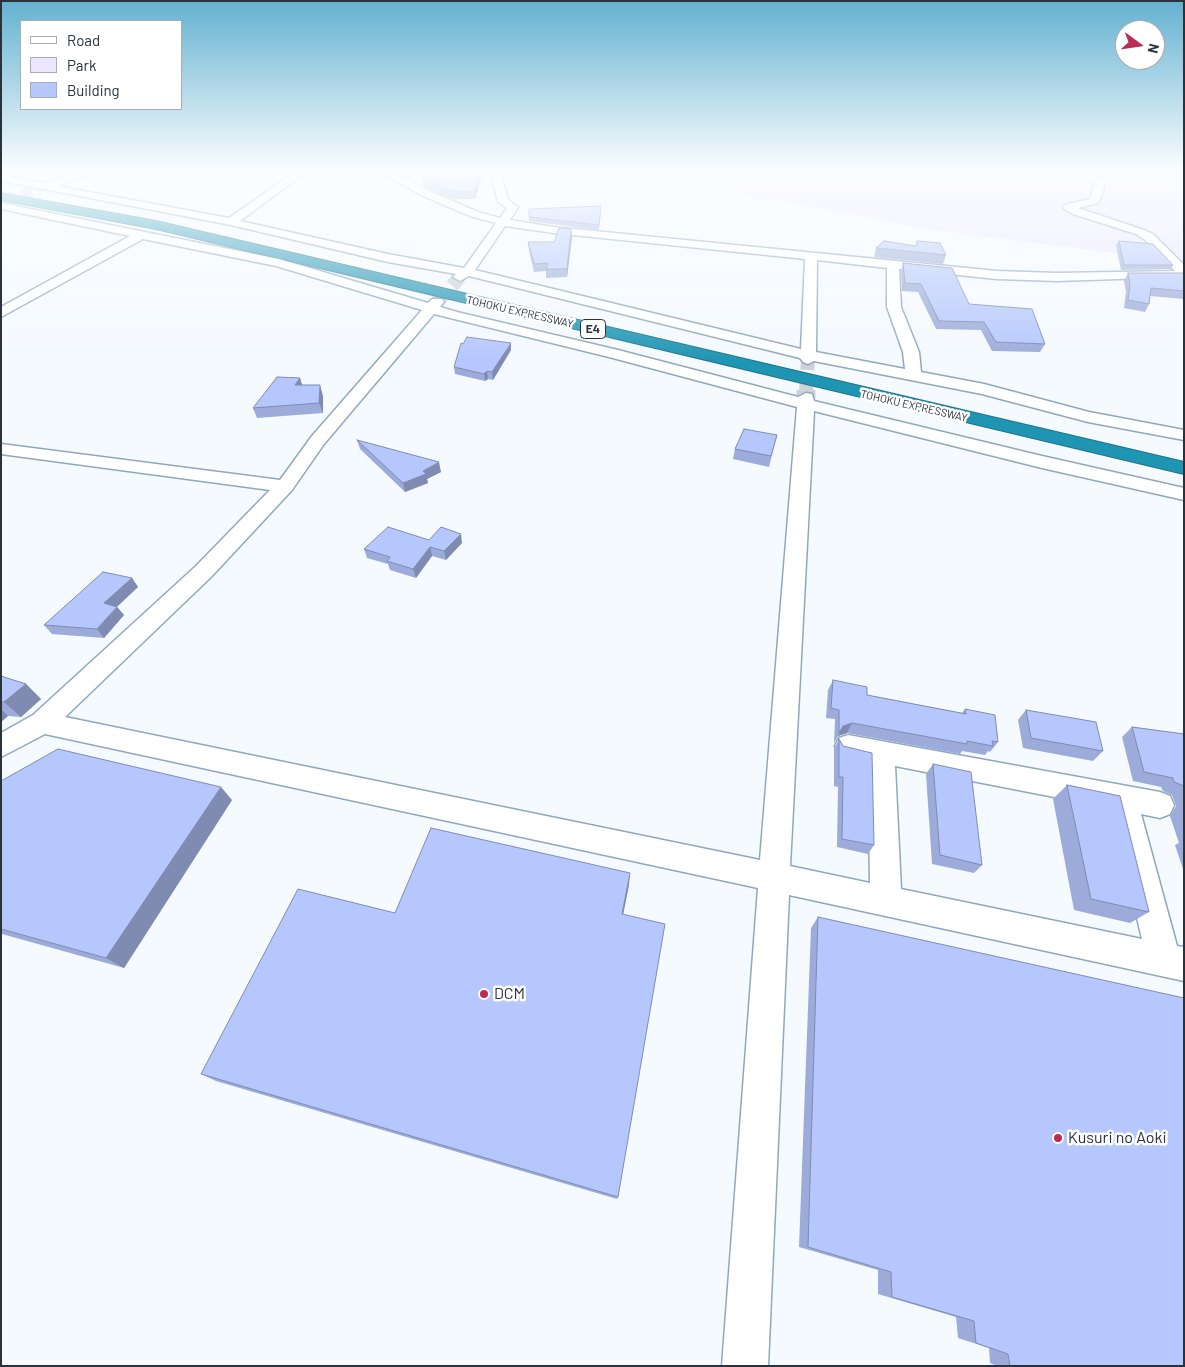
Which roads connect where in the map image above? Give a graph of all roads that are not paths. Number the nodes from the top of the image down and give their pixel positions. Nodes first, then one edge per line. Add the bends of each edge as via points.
1 (141, 234) joint
2 (196, 234) edge
3 (245, 234) edge
4 (282, 234) edge
5 (495, 234) edge
6 (590, 234) edge
7 (1143, 234) edge
8 (810, 257) junction
9 (893, 265) junction
10 (1184, 274) edge
11 (463, 275) junction
12 (436, 305) junction
13 (1, 313) edge
14 (808, 357) junction
15 (914, 376) junction
16 (806, 401) junction
17 (1179, 442) edge
18 (1, 448) edge
19 (1184, 468) edge
20 (285, 486) junction
21 (1184, 494) edge
22 (42, 723) junction
23 (1, 746) edge
24 (848, 746) edge
25 (881, 752) junction
26 (1122, 798) junction
27 (1160, 805) dead end
28 (774, 877) junction
29 (886, 900) junction
30 (1174, 962) edge
31 (745, 1366) edge

1 - 12 street via 279,263
1 - 13 street
2 - 19 highway, TOHOKU EXPRESSWAY / E4
3 - 17 highway, TOHOKU EXPRESSWAY / E4
4 - 11 street
5 - 11 street
6 - 8 street
7 - 10 street
8 - 9 street
8 - 14 street
9 - 10 street via 997,276
9 - 15 street via 894,307 911,352
11 - 14 street
12 - 16 street
12 - 20 street via 318,440
14 - 15 street
15 - 17 street via 984,389
16 - 21 street via 1042,462
16 - 28 street
18 - 20 street
20 - 22 street via 204,571
22 - 23 street
22 - 28 street
24 - 25 street
25 - 26 street
25 - 29 street
26 - 27 street
26 - 30 street
28 - 29 street
28 - 31 street
29 - 30 street

